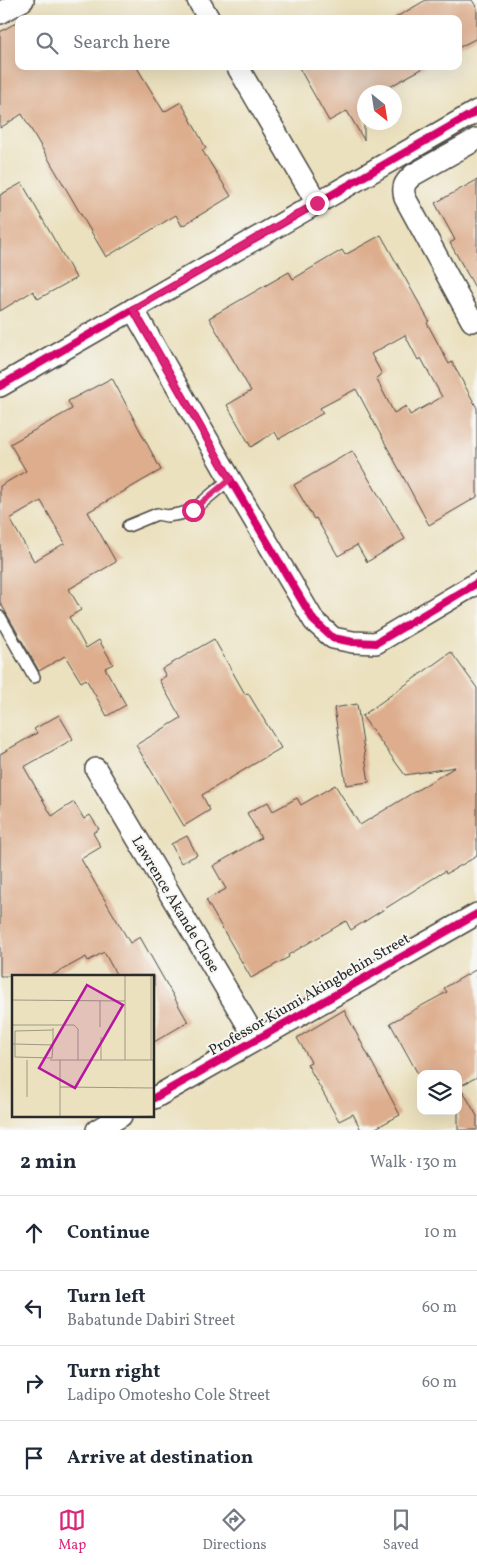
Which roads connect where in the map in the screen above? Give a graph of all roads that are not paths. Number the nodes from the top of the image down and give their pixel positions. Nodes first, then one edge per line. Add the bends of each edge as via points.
1 (23, 0) edge
2 (198, 0) edge
3 (0, 13) edge
4 (207, 15) edge
5 (239, 70) edge
6 (477, 111) edge
7 (477, 139) edge
8 (317, 203) junction
9 (133, 309) junction
10 (475, 323) edge
11 (0, 386) edge
12 (230, 479) junction
13 (128, 526) dead end
14 (477, 583) edge
15 (0, 618) edge
16 (34, 677) dead end
17 (96, 769) dead end
18 (477, 914) edge
19 (256, 1039) junction
20 (155, 1097) edge
21 (118, 1118) edge
22 (97, 1130) edge

1 - 3 street
2 - 4 street
5 - 8 street
6 - 8 street
7 - 10 street via 413,176 405,182 403,190
8 - 9 street
9 - 11 street
9 - 12 street
12 - 13 lane via 193,510 167,516 157,514
12 - 14 street via 314,621 333,638 376,643
15 - 16 lane
17 - 19 street, Lawrence Akande Close
18 - 19 street, Professor Kiumi Akingbehin Street
19 - 20 street, Professor Kiumi Akingbehin Street
21 - 22 street

